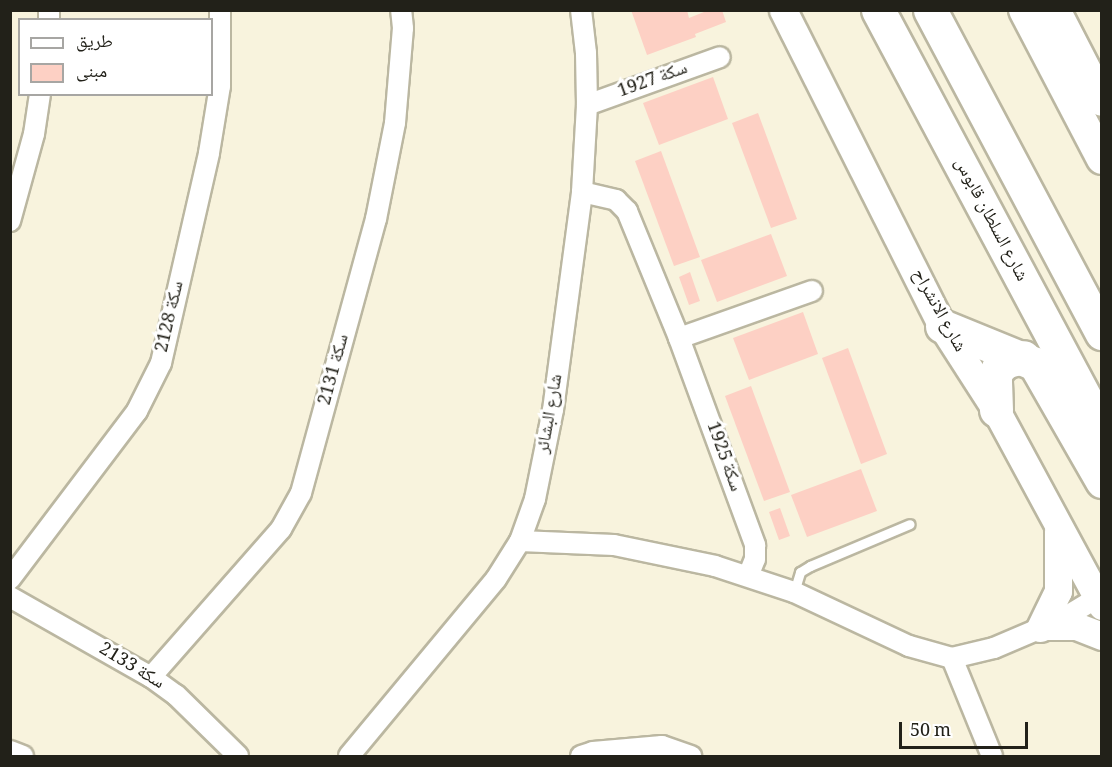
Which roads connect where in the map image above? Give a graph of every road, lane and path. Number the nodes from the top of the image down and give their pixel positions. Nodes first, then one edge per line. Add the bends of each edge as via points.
1 (220, 10) edge
2 (401, 10) edge
3 (581, 10) edge
4 (783, 10) edge
5 (878, 10) edge
6 (930, 10) edge
7 (1024, 10) edge
8 (1055, 10) edge
9 (720, 57) dead end
10 (40, 96) edge
11 (1101, 100) edge
12 (587, 105) junction
13 (1101, 159) edge
14 (582, 192) junction
15 (10, 221) edge
16 (812, 291) dead end
17 (942, 326) junction
18 (1101, 333) edge
19 (679, 338) junction
20 (1023, 357) junction
21 (996, 410) junction
22 (1101, 429) edge
23 (1101, 482) edge
24 (910, 524) dead end
25 (1058, 524) junction
26 (520, 541) junction
27 (748, 576) junction
28 (10, 579) edge
29 (794, 592) junction
30 (10, 597) edge
31 (1099, 602) edge
32 (1042, 627) junction
33 (1101, 636) edge
34 (952, 658) junction
35 (151, 677) junction
36 (10, 751) edge
37 (23, 756) edge
38 (238, 756) edge
39 (349, 756) edge
40 (581, 756) edge
41 (691, 756) edge
42 (992, 756) edge

1 - 28 street, سكة 2128 via 220,86 209,153 161,363 137,411
2 - 35 street, سكة 2131 via 395,123 376,219 301,493 281,529
3 - 12 street, شارع البشائر
4 - 17 street, شارع الانشراح
5 - 22 highway, شارع السلطان قابوس
6 - 18 highway
7 - 13 main road
8 - 11 main road
9 - 12 street, سكة 1927
10 - 15 street via 34,134
12 - 14 street, شارع البشائر
14 - 19 street, سكة 1925 via 616,200 627,211
14 - 26 street, شارع البشائر via 554,410 535,499
16 - 19 street
17 - 20 highway
17 - 21 street, شارع الانشراح
19 - 27 street, سكة 1925 via 755,544 755,559
20 - 21 highway via 998,368
20 - 23 highway via 1040,369
21 - 25 street, شارع الانشراح
24 - 29 lane via 810,566 800,572
25 - 31 street, شارع الانشراح
25 - 32 street via 1058,591
26 - 27 street via 614,545
26 - 39 street, شارع البشائر via 495,579
27 - 29 street
29 - 34 street via 909,646
30 - 35 street, سكة 2133
31 - 32 street
32 - 33 street via 1076,626
32 - 34 street via 994,648
34 - 42 street
35 - 38 street, سكة 2133 via 176,695
36 - 37 street
40 - 41 street via 662,746

